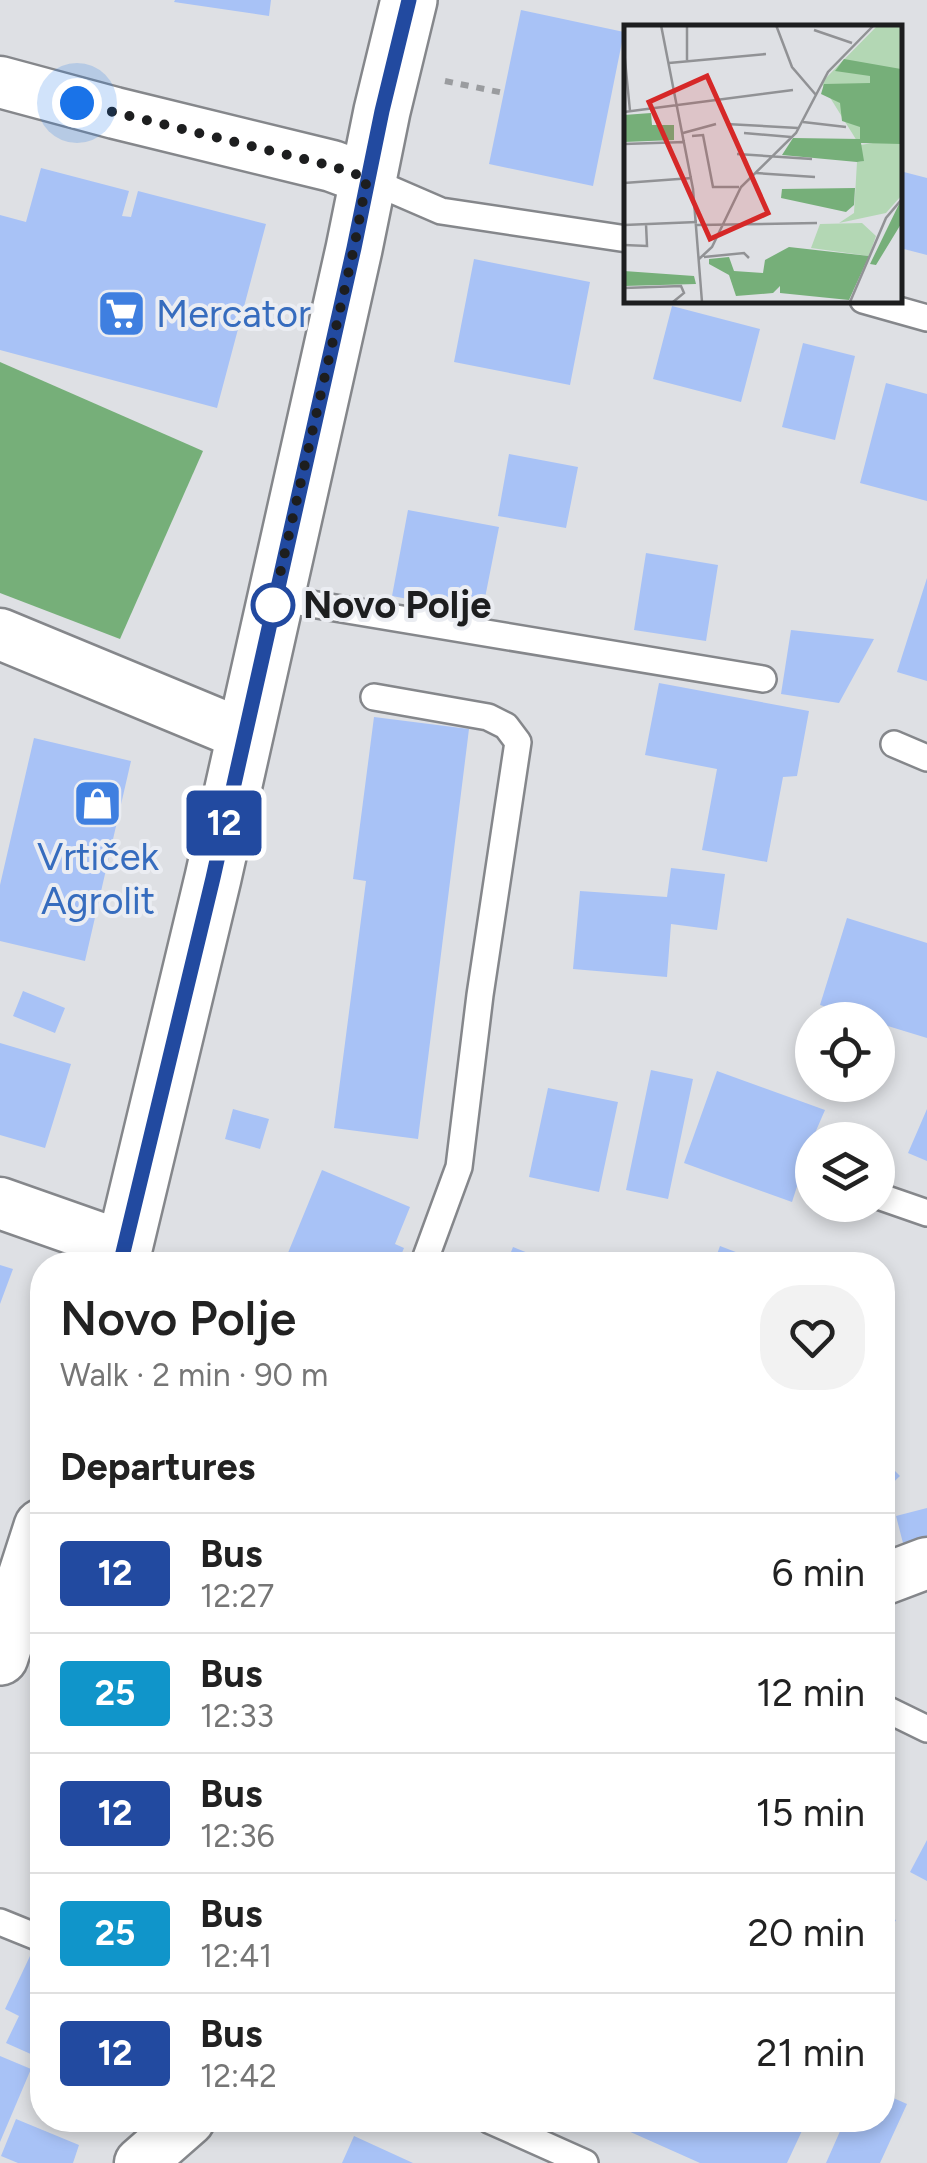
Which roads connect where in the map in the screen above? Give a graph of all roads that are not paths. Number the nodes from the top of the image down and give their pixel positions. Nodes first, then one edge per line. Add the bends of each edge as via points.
1 (408, 0) edge
2 (0, 82) edge
3 (367, 178) junction
4 (624, 240) edge
5 (869, 302) edge
6 (927, 318) edge
7 (275, 598) junction
8 (0, 634) edge
9 (763, 679) dead end
10 (374, 697) dead end
11 (244, 735) junction
12 (894, 744) dead end
13 (927, 758) edge
14 (895, 1202) edge
15 (0, 1204) edge
16 (927, 1213) edge
17 (114, 1252) edge
18 (124, 1252) edge
19 (428, 1252) edge
20 (927, 1563) edge
21 (30, 1564) edge
22 (895, 1575) edge
23 (0, 1657) edge
24 (895, 1713) edge
25 (927, 1729) edge
26 (0, 1922) edge
27 (30, 1933) edge
28 (176, 2132) edge
29 (516, 2132) edge
30 (140, 2163) edge
31 (585, 2163) edge

1 - 3 main road
2 - 3 street
3 - 4 lane via 441,210
3 - 7 main road
5 - 6 lane
7 - 9 lane
7 - 11 main road
8 - 11 street
10 - 19 lane via 488,716 518,742 459,1167
11 - 18 main road
12 - 13 lane
14 - 16 lane
15 - 17 street
20 - 22 street
21 - 23 main road
24 - 25 lane
26 - 27 lane
28 - 30 street
29 - 31 lane

